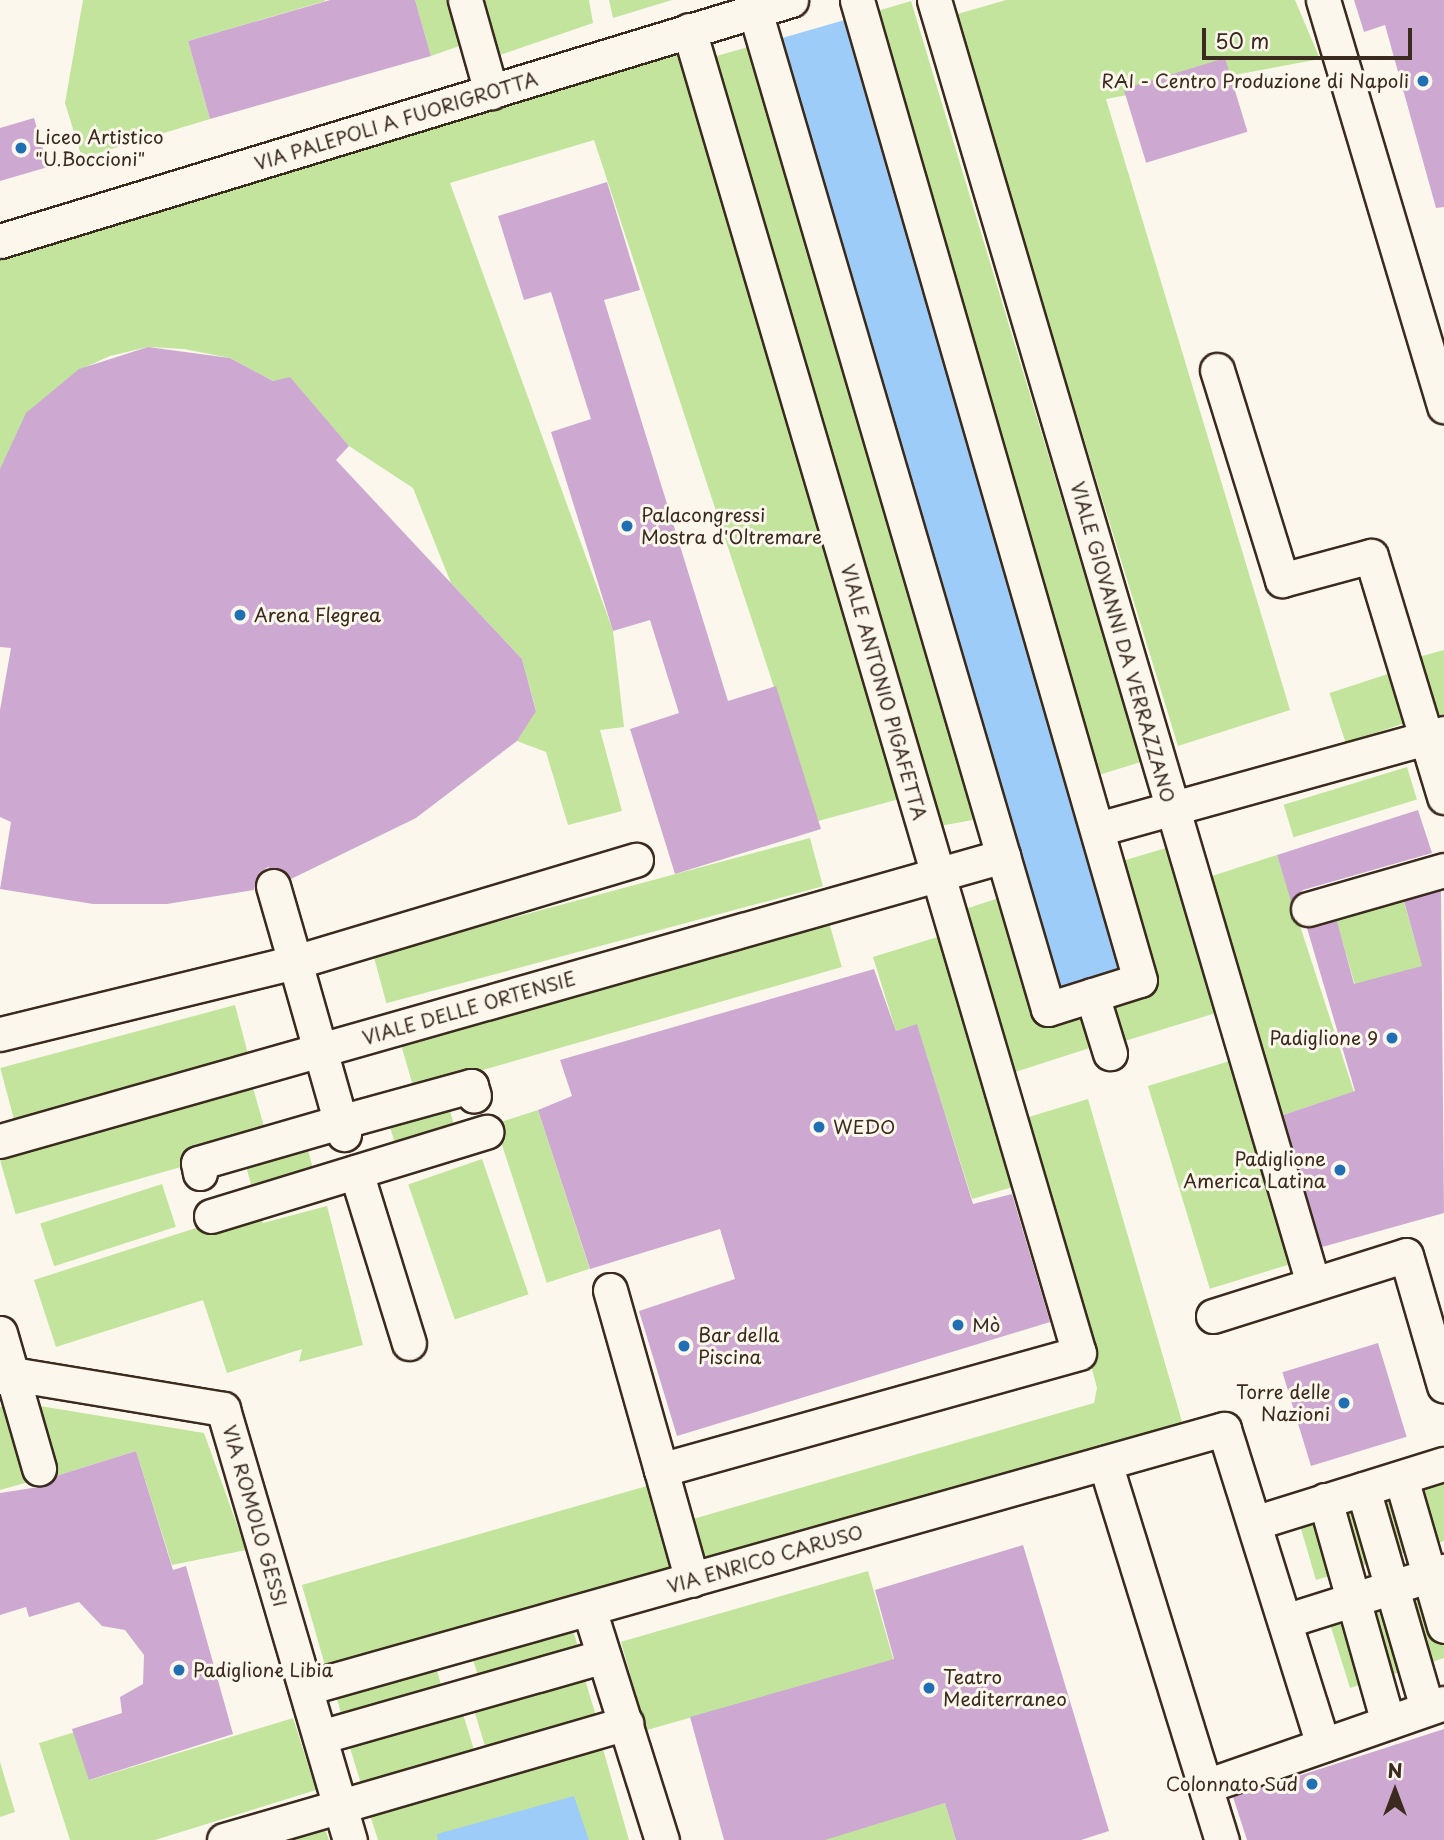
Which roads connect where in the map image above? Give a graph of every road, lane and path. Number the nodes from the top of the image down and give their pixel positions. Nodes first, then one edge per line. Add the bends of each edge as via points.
1 (465, 0) edge
2 (791, 0) edge
3 (857, 0) edge
4 (934, 0) edge
5 (1323, 0) edge
6 (755, 11) junction
7 (689, 30) junction
8 (491, 92) junction
9 (0, 242) edge
10 (1217, 370) dead end
11 (1444, 406) edge
12 (1435, 735) edge
13 (1444, 797) edge
14 (1171, 806) junction
15 (1098, 829) junction
16 (1003, 856) junction
17 (636, 860) dead end
18 (1444, 870) edge
19 (938, 875) junction
20 (273, 886) dead end
21 (1308, 909) dead end
22 (295, 962) junction
23 (1092, 995) junction
24 (0, 1034) edge
25 (319, 1050) junction
26 (1110, 1053) dead end
27 (0, 1141) edge
28 (348, 1149) junction
29 (1313, 1284) junction
30 (610, 1290) dead end
31 (1213, 1316) dead end
32 (0, 1333) edge
33 (409, 1343) dead end
34 (6, 1375) edge
35 (1444, 1385) edge
36 (1105, 1463) junction
37 (39, 1468) dead end
38 (1443, 1469) edge
39 (662, 1470) junction
40 (1401, 1478) junction
41 (1363, 1489) junction
42 (1325, 1500) junction
43 (1254, 1523) junction
44 (1437, 1574) edge
45 (692, 1580) junction
46 (1391, 1588) junction
47 (1353, 1600) junction
48 (589, 1609) junction
49 (1285, 1621) junction
50 (1444, 1626) edge
51 (604, 1656) junction
52 (306, 1688) junction
53 (1435, 1706) edge
54 (1388, 1722) junction
55 (626, 1723) junction
56 (320, 1737) junction
57 (1323, 1745) junction
58 (1206, 1786) junction
59 (340, 1805) junction
60 (224, 1840) edge
61 (350, 1840) edge
62 (662, 1840) edge
63 (1222, 1840) edge

1 - 8 street
2 - 6 street, VIA PALEPOLI A FUORIGROTTA
3 - 15 street
4 - 14 street, VIALE GIOVANNI DA VERRAZZANO
5 - 11 street
6 - 7 street, VIA PALEPOLI A FUORIGROTTA
6 - 16 street
7 - 8 street, VIA PALEPOLI A FUORIGROTTA
7 - 19 street, VIALE ANTONIO PIGAFETTA
8 - 9 street, VIA PALEPOLI A FUORIGROTTA
10 - 12 street via 1282,580 1371,556
12 - 13 street
12 - 14 street
14 - 15 street
14 - 29 street, VIALE GIOVANNI DA VERRAZZANO
15 - 23 street via 1140,980
16 - 19 street, VIALE DELLE ORTENSIE
16 - 23 street via 1048,1009
17 - 22 street
18 - 21 street
19 - 25 street, VIALE DELLE ORTENSIE
19 - 39 street, VIALE ANTONIO PIGAFETTA via 1079,1353
20 - 22 street
22 - 24 street
22 - 25 street
23 - 26 street
25 - 27 street, VIALE DELLE ORTENSIE
25 - 28 street
28 - 28 street via 471,1086 480,1114
28 - 28 street via 198,1163 206,1195
28 - 33 street
29 - 31 street
29 - 35 street via 1406,1255
30 - 39 street
32 - 34 street
34 - 37 street
34 - 52 street, VIA ROMOLO GESSI via 223,1409 272,1536
36 - 43 street, VIA ENRICO CARUSO via 1223,1429
36 - 45 street, VIA ENRICO CARUSO
36 - 58 street
38 - 40 street
39 - 45 street
40 - 41 street
40 - 44 street
41 - 42 street
41 - 46 street
42 - 43 street
42 - 47 street
43 - 49 street
44 - 46 street
44 - 50 street
45 - 48 street, VIA ENRICO CARUSO
46 - 47 street
46 - 53 street
47 - 49 street
47 - 54 street
48 - 51 street
48 - 52 street, VIA ENRICO CARUSO
49 - 57 street
51 - 55 street
51 - 56 street
52 - 56 street, VIA ROMOLO GESSI
53 - 54 street
54 - 57 street
55 - 59 street
55 - 62 street
56 - 59 street, VIA ROMOLO GESSI
57 - 58 street
58 - 63 street
59 - 60 street
59 - 61 street, VIA ROMOLO GESSI

